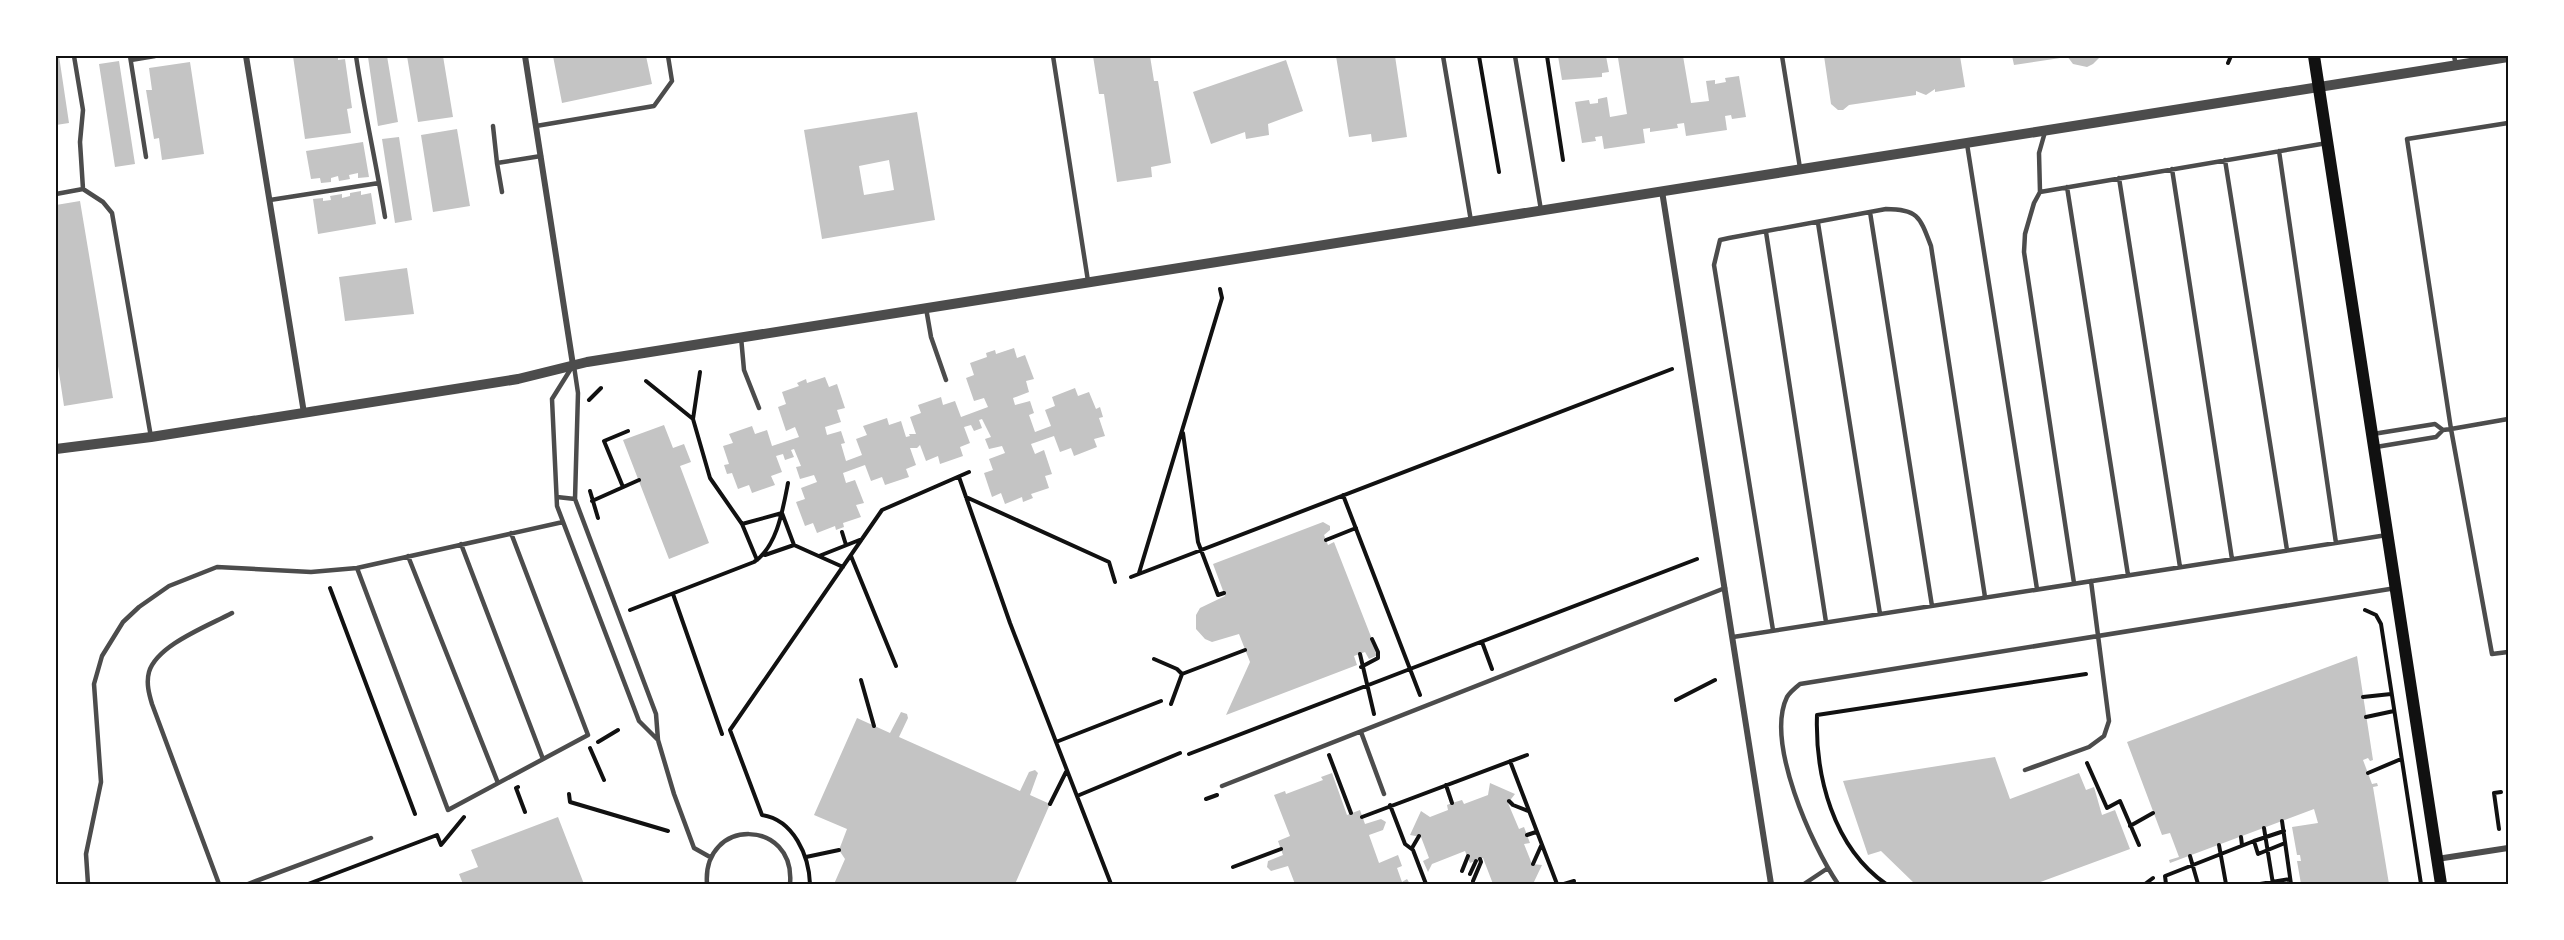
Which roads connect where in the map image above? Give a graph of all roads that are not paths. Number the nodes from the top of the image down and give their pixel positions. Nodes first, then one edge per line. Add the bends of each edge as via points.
1 (74, 56) edge
2 (155, 56) edge
3 (246, 56) edge
4 (356, 56) edge
5 (525, 56) edge
6 (668, 56) edge
7 (1053, 56) edge
8 (1443, 56) edge
9 (1515, 56) edge
10 (1782, 56) edge
11 (2314, 56) edge
12 (2508, 57) edge
13 (130, 58) edge
14 (2455, 60) edge
15 (2319, 86) junction
16 (2508, 123) edge
17 (493, 126) dead end
18 (536, 126) junction
19 (2046, 129) junction
20 (1967, 142) junction
21 (2327, 143) junction
22 (2279, 151) junction
23 (541, 156) junction
24 (146, 157) dead end
25 (2225, 160) junction
26 (497, 163) junction
27 (1800, 168) junction
28 (2172, 169) junction
29 (2119, 178) junction
30 (380, 183) junction
31 (2067, 187) junction
32 (83, 189) junction
33 (1662, 190) junction
34 (502, 192) dead end
35 (2040, 192) junction
36 (56, 194) edge
37 (270, 200) junction
38 (1540, 210) junction
39 (1870, 212) junction
40 (385, 217) dead end
41 (1472, 221) junction
42 (1818, 223) junction
43 (1766, 232) junction
44 (1088, 282) junction
45 (927, 308) junction
46 (741, 338) junction
47 (573, 365) junction
48 (946, 380) dead end
49 (759, 408) dead end
50 (304, 413) junction
51 (2508, 419) edge
52 (2451, 429) junction
53 (2443, 430) junction
54 (2372, 434) junction
55 (151, 437) junction
56 (2374, 447) junction
57 (56, 449) edge
58 (557, 497) junction
59 (575, 499) junction
60 (563, 522) junction
61 (511, 533) junction
62 (2387, 535) junction
63 (2336, 543) junction
64 (461, 544) junction
65 (2286, 550) junction
66 (408, 556) junction
67 (2232, 559) junction
68 (2180, 567) junction
69 (357, 568) junction
70 (2128, 575) junction
71 (2091, 581) junction
72 (2074, 583) junction
73 (1725, 588) junction
74 (2396, 588) junction
75 (2037, 589) junction
76 (1985, 597) junction
77 (1932, 606) junction
78 (232, 613) dead end
79 (1880, 614) junction
80 (1826, 622) junction
81 (1773, 630) junction
82 (1732, 637) junction
83 (2100, 637) junction
84 (2508, 651) edge
85 (1361, 732) junction
86 (658, 740) junction
87 (543, 759) junction
88 (2025, 770) dead end
89 (498, 783) junction
90 (1222, 786) dead end
91 (1384, 794) dead end
92 (370, 838) dead end
93 (2508, 848) edge
94 (710, 857) junction
95 (2437, 859) junction
96 (1828, 868) junction
97 (88, 885) edge
98 (219, 885) edge
99 (248, 885) edge
100 (706, 885) edge
101 (790, 885) edge
102 (1772, 885) edge
103 (1804, 885) edge
104 (1838, 885) edge
105 (2440, 885) edge

1 - 32 lane via 83,110
2 - 13 lane
3 - 37 street
4 - 30 lane
5 - 18 street
6 - 18 lane via 672,81 654,106
7 - 44 lane
8 - 41 lane
9 - 38 lane
10 - 27 lane
11 - 15 main road
12 - 14 street
13 - 24 lane
14 - 15 street
15 - 19 street
15 - 21 main road
16 - 52 lane via 2407,139
17 - 26 lane
18 - 23 street
19 - 20 street
19 - 35 lane via 2039,153
20 - 27 street
20 - 75 lane
21 - 22 lane
21 - 54 main road
22 - 25 lane
22 - 63 lane
23 - 26 lane
23 - 47 street
25 - 28 lane
25 - 65 lane
26 - 34 lane
27 - 33 street
28 - 29 lane
28 - 67 lane
29 - 31 lane
29 - 68 lane
30 - 37 lane
30 - 40 lane
31 - 35 lane
31 - 70 lane
32 - 36 lane
32 - 55 lane via 112,213
33 - 38 street
33 - 73 street
35 - 72 lane via 2025,234 2024,252
37 - 50 street
38 - 41 street
39 - 42 lane
39 - 76 lane via 1906,209 1917,216 1931,246
39 - 77 lane
41 - 44 street
42 - 43 lane
42 - 79 lane
43 - 80 lane
43 - 81 lane via 1720,240 1714,265
44 - 45 street
45 - 46 street
45 - 48 lane via 931,337
46 - 47 street
46 - 49 lane via 744,370
47 - 50 street via 518,379
47 - 58 lane via 552,399
47 - 59 lane via 578,393
50 - 55 street
51 - 52 lane
52 - 53 lane
52 - 84 lane via 2492,654
53 - 54 lane via 2434,424
53 - 56 lane via 2436,436
54 - 56 main road
55 - 57 street
56 - 62 main road
58 - 59 lane
58 - 60 lane
59 - 86 lane via 656,714
60 - 61 lane
60 - 86 lane via 639,721
61 - 64 lane
61 - 87 lane via 588,735
62 - 63 lane
62 - 74 main road
63 - 65 lane
64 - 66 lane
64 - 87 lane
65 - 67 lane
66 - 69 lane
66 - 89 lane
67 - 68 lane
68 - 70 lane
69 - 89 lane via 448,810
69 - 97 lane via 311,572 217,567 170,586 123,622 102,656 94,684 101,782 86,854
70 - 71 lane
71 - 72 lane
71 - 83 lane
72 - 75 lane
73 - 82 street
73 - 85 lane
74 - 83 lane
74 - 95 main road
75 - 76 lane
76 - 77 lane
77 - 79 lane
78 - 98 lane via 167,649 150,670 149,692
79 - 80 lane
80 - 81 lane
81 - 82 lane
82 - 102 street
83 - 88 lane via 2109,722 2104,735 2090,747
83 - 96 lane via 1800,684 1788,694 1783,708 1783,743 1791,785 1814,844
85 - 90 lane
85 - 91 lane
86 - 94 lane via 694,849
87 - 89 lane
92 - 99 lane
93 - 95 street
94 - 100 lane
94 - 101 lane via 731,837 758,835 782,850 789,864
95 - 105 main road
96 - 103 lane
96 - 104 lane

